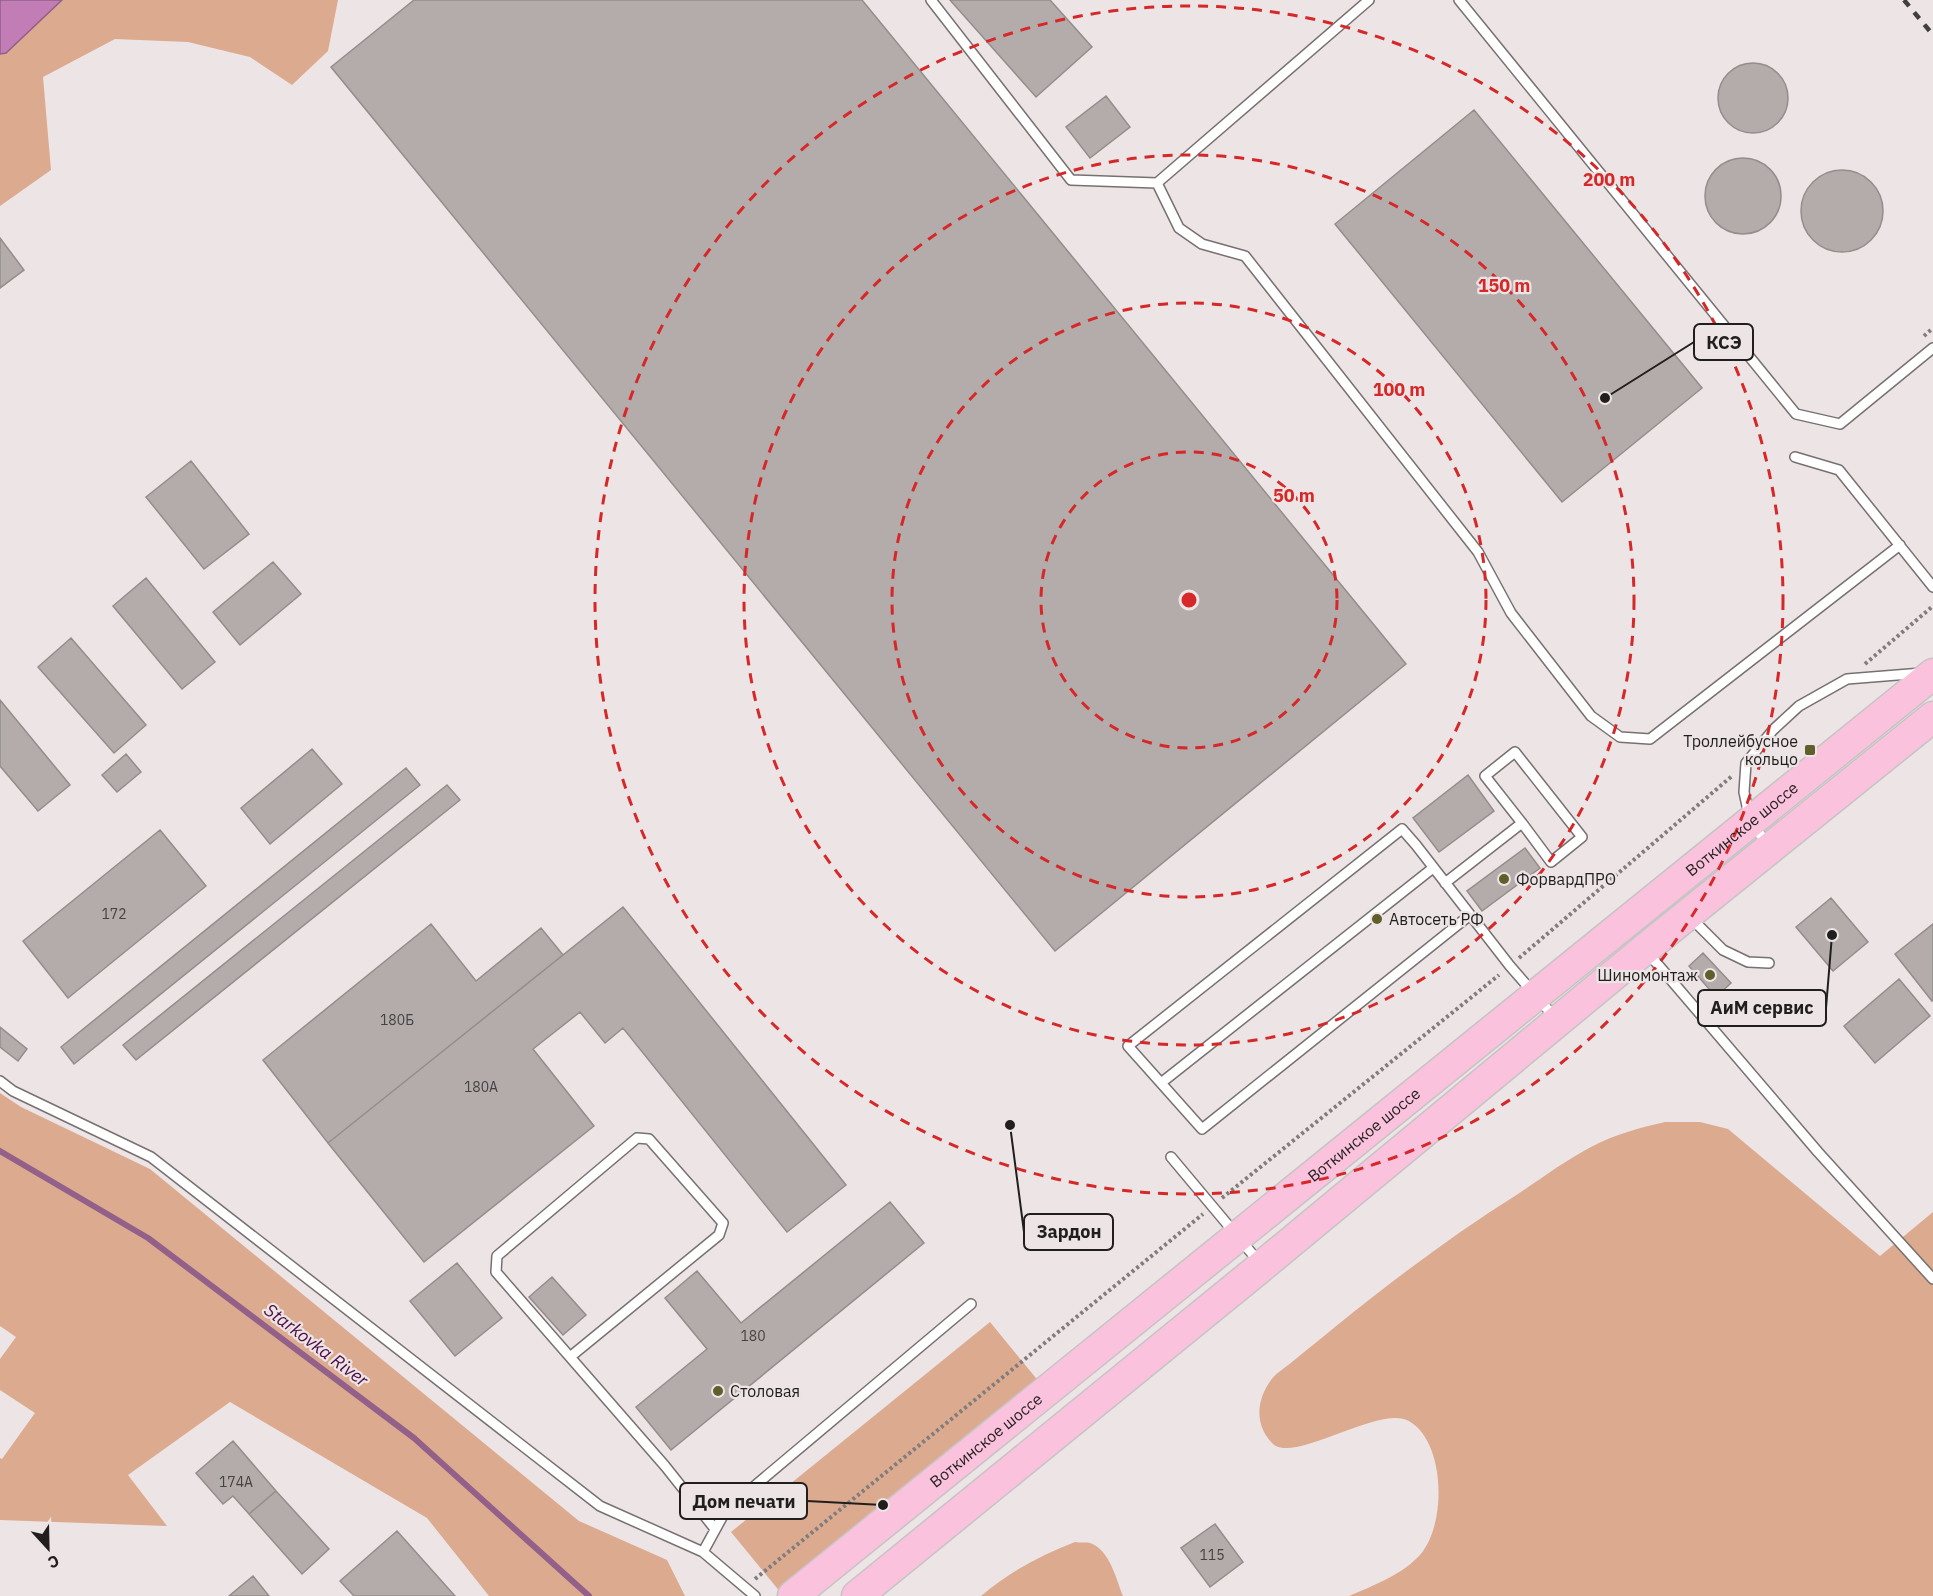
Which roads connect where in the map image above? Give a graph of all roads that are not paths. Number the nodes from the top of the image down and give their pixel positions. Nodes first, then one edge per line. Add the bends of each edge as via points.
1 (931, 0) edge
2 (1369, 0) edge
3 (1459, 0) edge
4 (1157, 183) junction
5 (1933, 348) edge
6 (1794, 457) dead end
7 (1900, 545) junction
8 (1933, 586) edge
9 (1933, 673) edge
10 (1933, 717) edge
11 (1750, 820) junction
12 (1522, 823) junction
13 (1770, 848) junction
14 (1434, 868) junction
15 (1445, 883) junction
16 (1470, 915) junction
17 (1687, 915) junction
18 (1645, 949) junction
19 (1769, 963) dead end
20 (1535, 994) junction
21 (1558, 1021) junction
22 (0, 1081) edge
23 (1161, 1083) junction
24 (1171, 1156) dead end
25 (1238, 1235) junction
26 (1262, 1266) junction
27 (1933, 1279) edge
28 (971, 1304) dead end
29 (570, 1357) junction
30 (714, 1529) junction
31 (703, 1552) junction
32 (755, 1596) edge
33 (793, 1596) edge
34 (857, 1596) edge

1 - 4 lane via 1071,180
2 - 4 lane
3 - 5 lane via 1796,414 1840,424
4 - 7 lane via 1179,228 1202,244 1245,256 1478,552 1511,613 1591,716 1620,737 1650,739
6 - 7 lane via 1839,470
7 - 8 lane
9 - 11 main road, Воткинское шоссе
9 - 11 lane via 1848,679 1799,705 1746,763 1744,792
10 - 13 main road, Воткинское шоссе
11 - 13 lane
11 - 20 main road, Воткинское шоссе
12 - 12 lane via 1485,776 1515,752 1582,837 1551,862
12 - 15 lane
13 - 17 main road, Воткинское шоссе
14 - 15 lane
14 - 23 lane
14 - 23 lane via 1402,829 1128,1046
15 - 16 lane
16 - 20 lane
16 - 23 lane via 1202,1129
17 - 18 main road, Воткинское шоссе
17 - 19 lane via 1723,950 1748,962
18 - 21 main road, Воткинское шоссе
18 - 27 lane via 1818,1152
20 - 21 lane
20 - 25 main road, Воткинское шоссе
21 - 26 main road, Воткинское шоссе
22 - 31 lane via 13,1091 151,1157 600,1506
24 - 25 lane
25 - 26 lane
25 - 33 main road, Воткинское шоссе
26 - 34 main road, Воткинское шоссе
28 - 30 lane via 726,1510
29 - 29 lane via 719,1235 723,1223 649,1138 637,1138 497,1256 496,1272
29 - 30 lane
30 - 31 lane
31 - 32 lane

